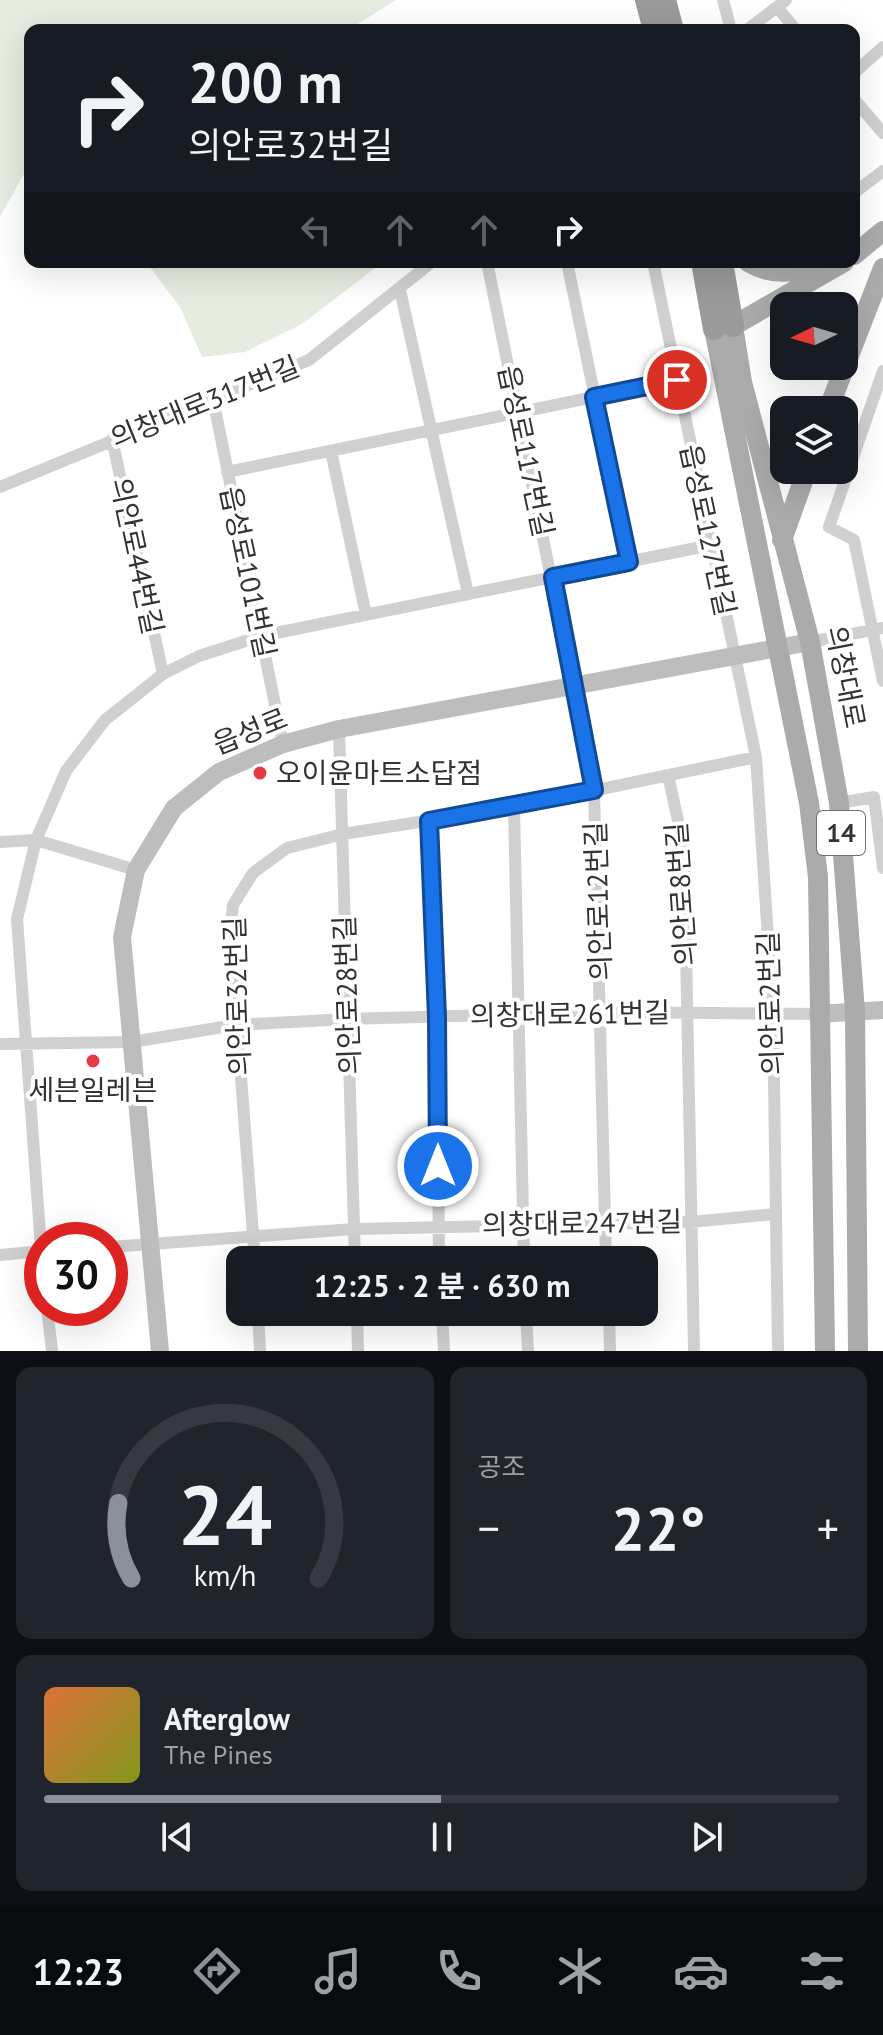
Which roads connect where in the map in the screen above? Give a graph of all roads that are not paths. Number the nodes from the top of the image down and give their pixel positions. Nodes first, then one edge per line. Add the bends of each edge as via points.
1 (646, 0) edge
2 (665, 0) edge
3 (723, 0) edge
4 (781, 3) edge
5 (652, 24) edge
6 (671, 24) edge
7 (729, 24) edge
8 (755, 24) edge
9 (793, 24) edge
10 (883, 47) edge
11 (860, 68) edge
12 (860, 106) edge
13 (883, 133) edge
14 (883, 171) edge
15 (860, 188) edge
16 (883, 224) edge
17 (883, 231) edge
18 (860, 240) edge
19 (860, 250) edge
20 (425, 268) edge
21 (488, 268) edge
22 (568, 268) edge
23 (654, 268) edge
24 (704, 268) edge
25 (722, 268) edge
26 (764, 268) edge
27 (806, 268) edge
28 (833, 268) edge
29 (883, 268) edge
30 (400, 290) junction
31 (724, 328) junction
32 (883, 371) edge
33 (677, 380) junction
34 (833, 396) edge
35 (594, 397) junction
36 (213, 399) junction
37 (517, 413) junction
38 (868, 416) junction
39 (883, 421) edge
40 (433, 430) junction
41 (112, 439) junction
42 (331, 451) junction
43 (227, 472) junction
44 (802, 484) edge
45 (0, 487) edge
46 (782, 540) junction
47 (711, 545) junction
48 (629, 562) junction
49 (553, 577) junction
50 (468, 594) junction
51 (366, 615) junction
52 (878, 629) edge
53 (261, 636) junction
54 (810, 642) junction
55 (778, 648) junction
56 (734, 657) junction
57 (163, 674) junction
58 (883, 681) edge
59 (574, 688) junction
60 (339, 729) junction
61 (283, 744) junction
62 (756, 757) junction
63 (668, 775) junction
64 (883, 786) edge
65 (594, 790) junction
66 (874, 797) junction
67 (839, 803) junction
68 (514, 807) junction
69 (429, 821) junction
70 (343, 834) junction
71 (36, 840) junction
72 (0, 842) edge
73 (883, 868) edge
74 (136, 870) junction
75 (883, 1010) edge
76 (855, 1011) junction
77 (601, 1012) junction
78 (688, 1012) junction
79 (773, 1013) junction
80 (519, 1014) junction
81 (818, 1014) junction
82 (437, 1017) junction
83 (347, 1019) junction
84 (235, 1025) junction
85 (24, 1042) junction
86 (132, 1042) junction
87 (0, 1044) edge
88 (774, 1214) junction
89 (605, 1221) junction
90 (39, 1222) edge
91 (691, 1222) junction
92 (522, 1224) junction
93 (438, 1226) junction
94 (354, 1229) junction
95 (253, 1239) junction
96 (149, 1245) junction
97 (128, 1246) edge
98 (254, 1246) edge
99 (355, 1246) edge
100 (439, 1246) edge
101 (523, 1246) edge
102 (606, 1246) edge
103 (24, 1254) edge
104 (0, 1255) edge
105 (49, 1326) edge
106 (259, 1326) edge
107 (357, 1326) edge
108 (443, 1326) edge
109 (527, 1326) edge
110 (609, 1326) edge
111 (52, 1351) edge
112 (160, 1351) edge
113 (260, 1351) edge
114 (358, 1351) edge
115 (444, 1351) edge
116 (528, 1351) edge
117 (610, 1351) edge
118 (694, 1351) edge
119 (778, 1351) edge
120 (825, 1351) edge
121 (858, 1351) edge

1 - 5 highway
2 - 6 highway
3 - 7 street
4 - 8 street
4 - 9 street
10 - 11 street
12 - 13 street
14 - 15 street
16 - 18 main road
17 - 19 main road
20 - 30 street, 의창대로317번길
21 - 37 street, 읍성로117번길
22 - 35 street
23 - 33 street, 읍성로127번길
24 - 31 highway, 의창대로 / 14
25 - 31 highway, 의창대로 / 14
26 - 27 main road via 777,273
28 - 31 main road
29 - 34 main road
30 - 36 street, 의창대로317번길 via 309,360
30 - 40 street
31 - 46 main road, 의창대로 / 14
31 - 55 main road, 의창대로 / 14
32 - 38 street
33 - 35 street
33 - 47 street, 읍성로127번길
35 - 37 street
35 - 48 street
36 - 41 street, 의창대로317번길
36 - 43 street, 읍성로101번길
37 - 40 street
37 - 49 street, 읍성로117번길
38 - 39 street
38 - 52 street via 829,527 854,540
40 - 42 street
40 - 50 street
41 - 45 street, 의창대로317번길
41 - 57 street, 의안로44번길
42 - 43 street
42 - 51 street
43 - 53 street, 읍성로101번길
44 - 46 main road
46 - 54 main road, 의창대로 / 14
47 - 48 street, 의안로44번길
47 - 56 street, 읍성로127번길
48 - 49 street, 의안로44번길
49 - 50 street, 의안로44번길
49 - 59 street, 읍성로117번길
50 - 51 street, 의안로44번길
51 - 53 street, 의안로44번길
52 - 54 street
52 - 58 street
53 - 57 street, 의안로44번길
53 - 61 street, 읍성로101번길
54 - 55 main road, 읍성로
54 - 67 main road, 의창대로 / 14
55 - 56 main road, 읍성로
55 - 81 main road, 의창대로 / 14 via 818,877
56 - 59 main road, 읍성로
56 - 62 street, 의안로2번길
57 - 71 street, 의안로44번길 via 105,720 66,771
59 - 60 main road, 읍성로
59 - 65 street, 의안로12번길
60 - 61 main road, 읍성로
60 - 70 street, 의안로28번길
61 - 74 main road, 읍성로 via 219,772 174,808
62 - 63 street, 의안로32번길
62 - 79 street, 의안로2번길
63 - 65 street, 의안로32번길
63 - 78 street, 의안로8번길 via 684,848
64 - 66 street
65 - 68 street, 의안로32번길
65 - 77 street, 의안로12번길
66 - 67 street
66 - 73 street
67 - 76 main road, 의창대로 / 14
68 - 69 street, 의안로32번길
68 - 80 street
69 - 70 street, 의안로32번길
69 - 82 street
70 - 83 street, 의안로28번길
70 - 84 street, 의안로32번길 via 287,848 253,873 233,905
71 - 72 street
71 - 74 street
71 - 85 street, 의안로44번길 via 17,919
74 - 86 main road, 읍성로 via 122,937
75 - 76 main road
76 - 81 main road
76 - 121 main road, 의창대로 / 14
77 - 78 street, 의창대로261번길
77 - 80 street, 의창대로261번길
77 - 89 street, 의안로12번길
78 - 79 street, 의창대로261번길
78 - 91 street, 의안로8번길
79 - 81 street, 의창대로261번길
79 - 88 street, 의안로2번길
80 - 82 street, 의창대로261번길
80 - 92 street
81 - 120 main road, 의창대로 / 14
82 - 83 street, 의창대로261번길
82 - 93 street
83 - 84 street, 의창대로261번길
83 - 94 street, 의안로28번길
84 - 86 street, 의창대로261번길
84 - 95 street, 의안로32번길
85 - 86 street, 의창대로261번길
85 - 87 street, 의창대로261번길
85 - 90 street, 의안로44번길
86 - 96 main road, 읍성로
88 - 91 street, 의창대로247번길
88 - 119 street, 의안로2번길
89 - 91 street, 의창대로247번길
89 - 92 street, 의창대로247번길
89 - 102 street, 의안로12번길
91 - 118 street, 의안로8번길
92 - 93 street, 의창대로247번길
92 - 101 street
93 - 94 street, 의창대로247번길
93 - 100 street
94 - 95 street, 의창대로247번길
94 - 99 street, 의안로28번길
95 - 96 street, 의창대로247번길
95 - 98 street, 의안로32번길
96 - 97 street, 의창대로247번길
96 - 112 main road, 읍성로
103 - 104 street
105 - 111 street
106 - 113 street
107 - 114 street
108 - 115 street
109 - 116 street
110 - 117 street

